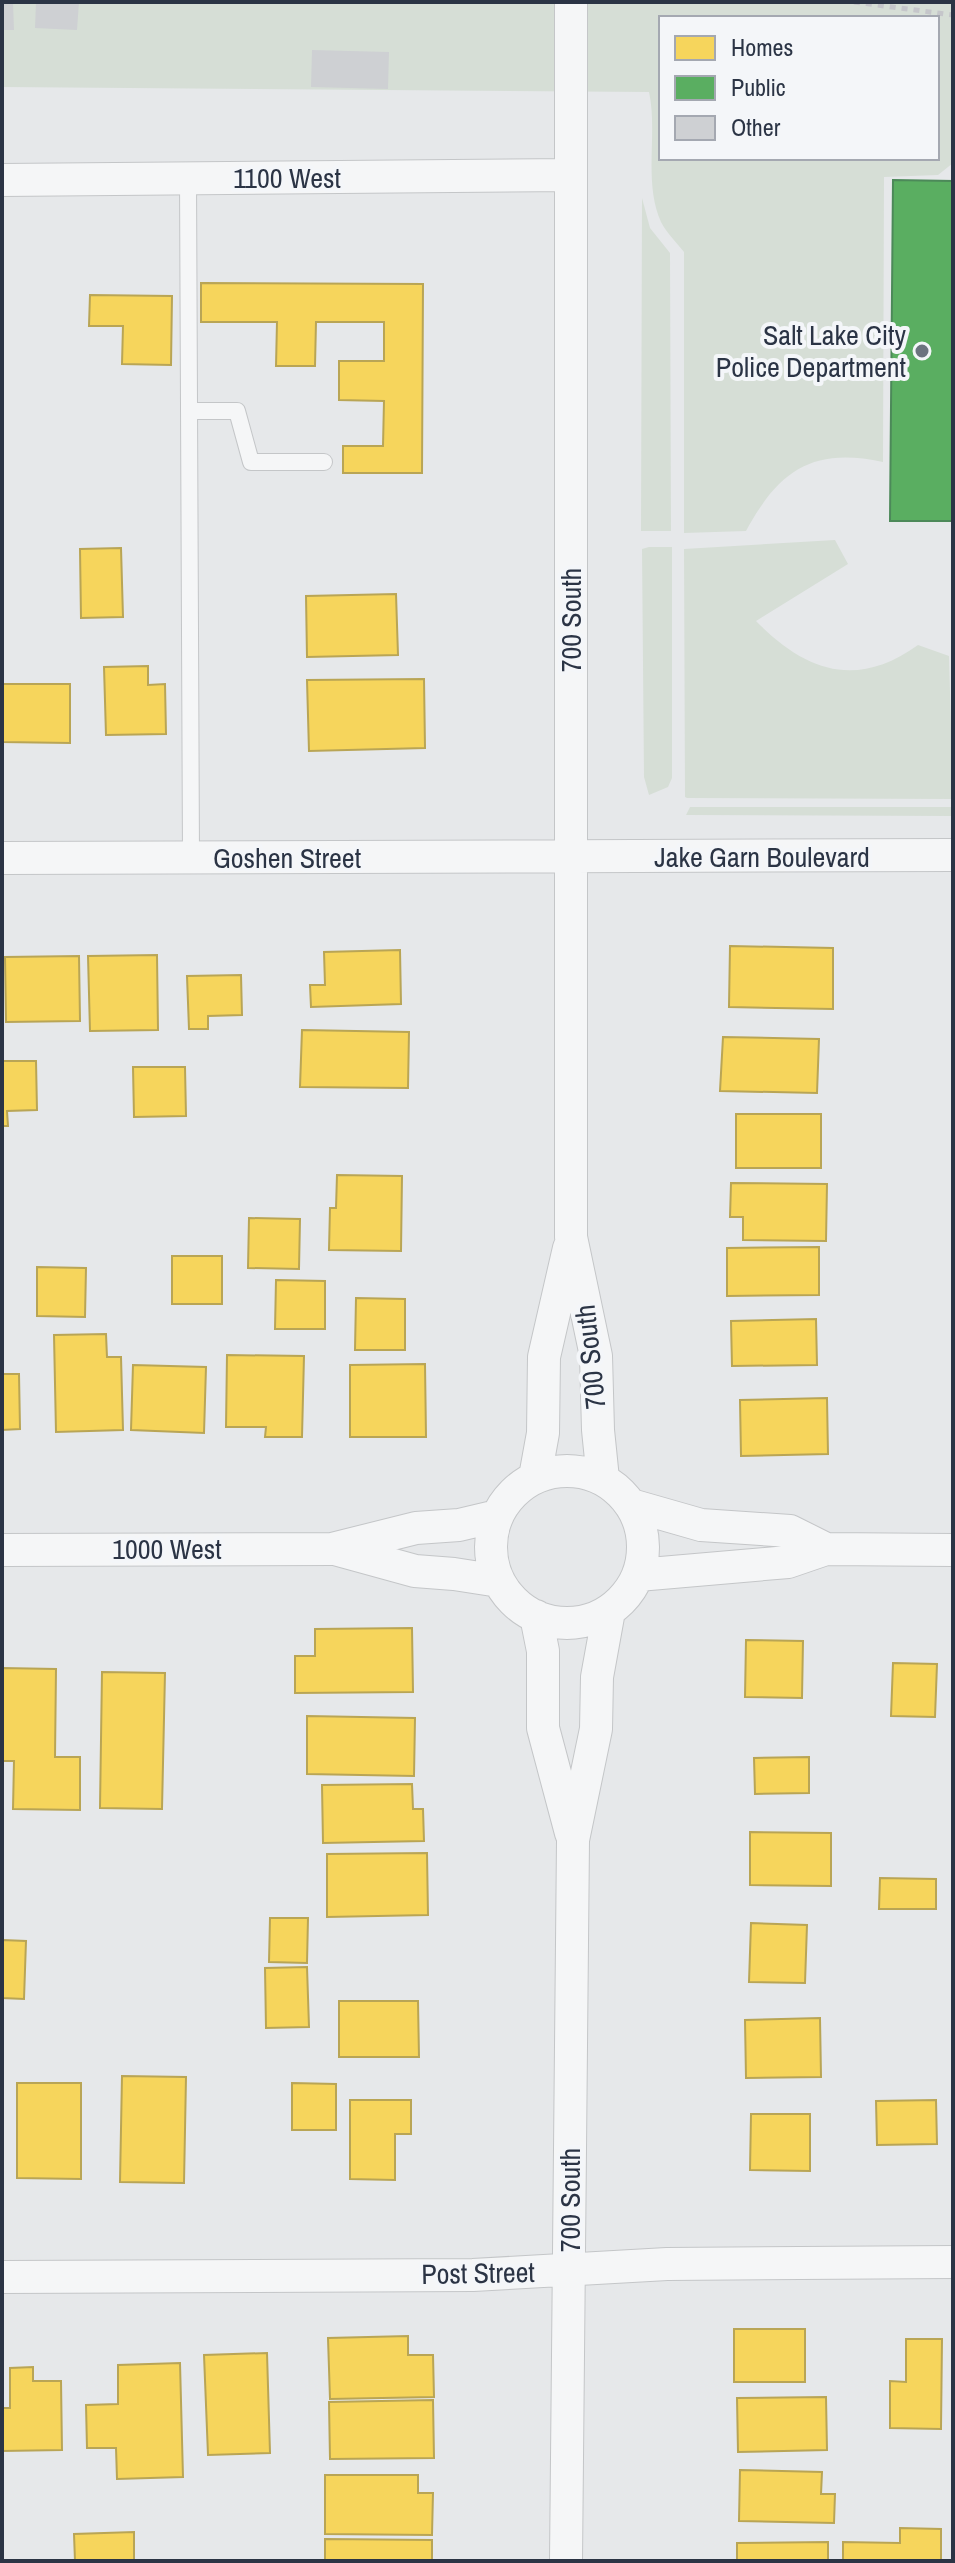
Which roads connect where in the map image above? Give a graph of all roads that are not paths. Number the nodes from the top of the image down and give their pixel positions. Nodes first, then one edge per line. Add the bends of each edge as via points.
1 (571, 2) edge
2 (571, 175) junction
3 (188, 178) junction
4 (2, 180) edge
5 (189, 411) junction
6 (324, 462) dead end
7 (953, 855) edge
8 (2, 858) edge
9 (191, 858) junction
10 (571, 858) junction
11 (571, 1237) junction
12 (535, 1477) junction
13 (603, 1479) junction
14 (631, 1505) junction
15 (497, 1516) junction
16 (332, 1549) junction
17 (826, 1549) junction
18 (2, 1550) edge
19 (953, 1550) edge
20 (638, 1575) junction
21 (499, 1581) junction
22 (609, 1611) junction
23 (536, 1616) junction
24 (573, 1840) junction
25 (953, 2262) edge
26 (569, 2271) junction
27 (2, 2277) edge
28 (566, 2561) edge

1 - 2 street, 700 South
2 - 3 street, 1100 West
2 - 10 street, 700 South
3 - 4 street, 1100 West
3 - 5 lane
5 - 6 lane via 237,411 251,462
5 - 9 lane
7 - 10 street, Jake Garn Boulevard
8 - 9 street, Goshen Street
9 - 10 street, Goshen Street
10 - 11 street, 700 South
11 - 12 street, 700 South via 544,1357 543,1433
11 - 13 street, 700 South via 596,1356
12 - 13 street via 580,1471
12 - 15 street
13 - 14 street
14 - 17 street via 701,1525 790,1531
14 - 20 street via 641,1527
15 - 16 street, 1000 West via 416,1528
15 - 21 street via 491,1538
16 - 18 street, 1000 West
16 - 21 street, 1000 West via 415,1571
17 - 19 street
17 - 20 street via 788,1562
20 - 22 street
21 - 23 street
22 - 23 street via 573,1623
22 - 24 street, 700 South via 597,1677 596,1729
23 - 24 street, 700 South via 543,1651 543,1728
24 - 26 street, 700 South
25 - 26 street, Post Street via 667,2264
26 - 27 street, Post Street
26 - 28 street, 700 South

